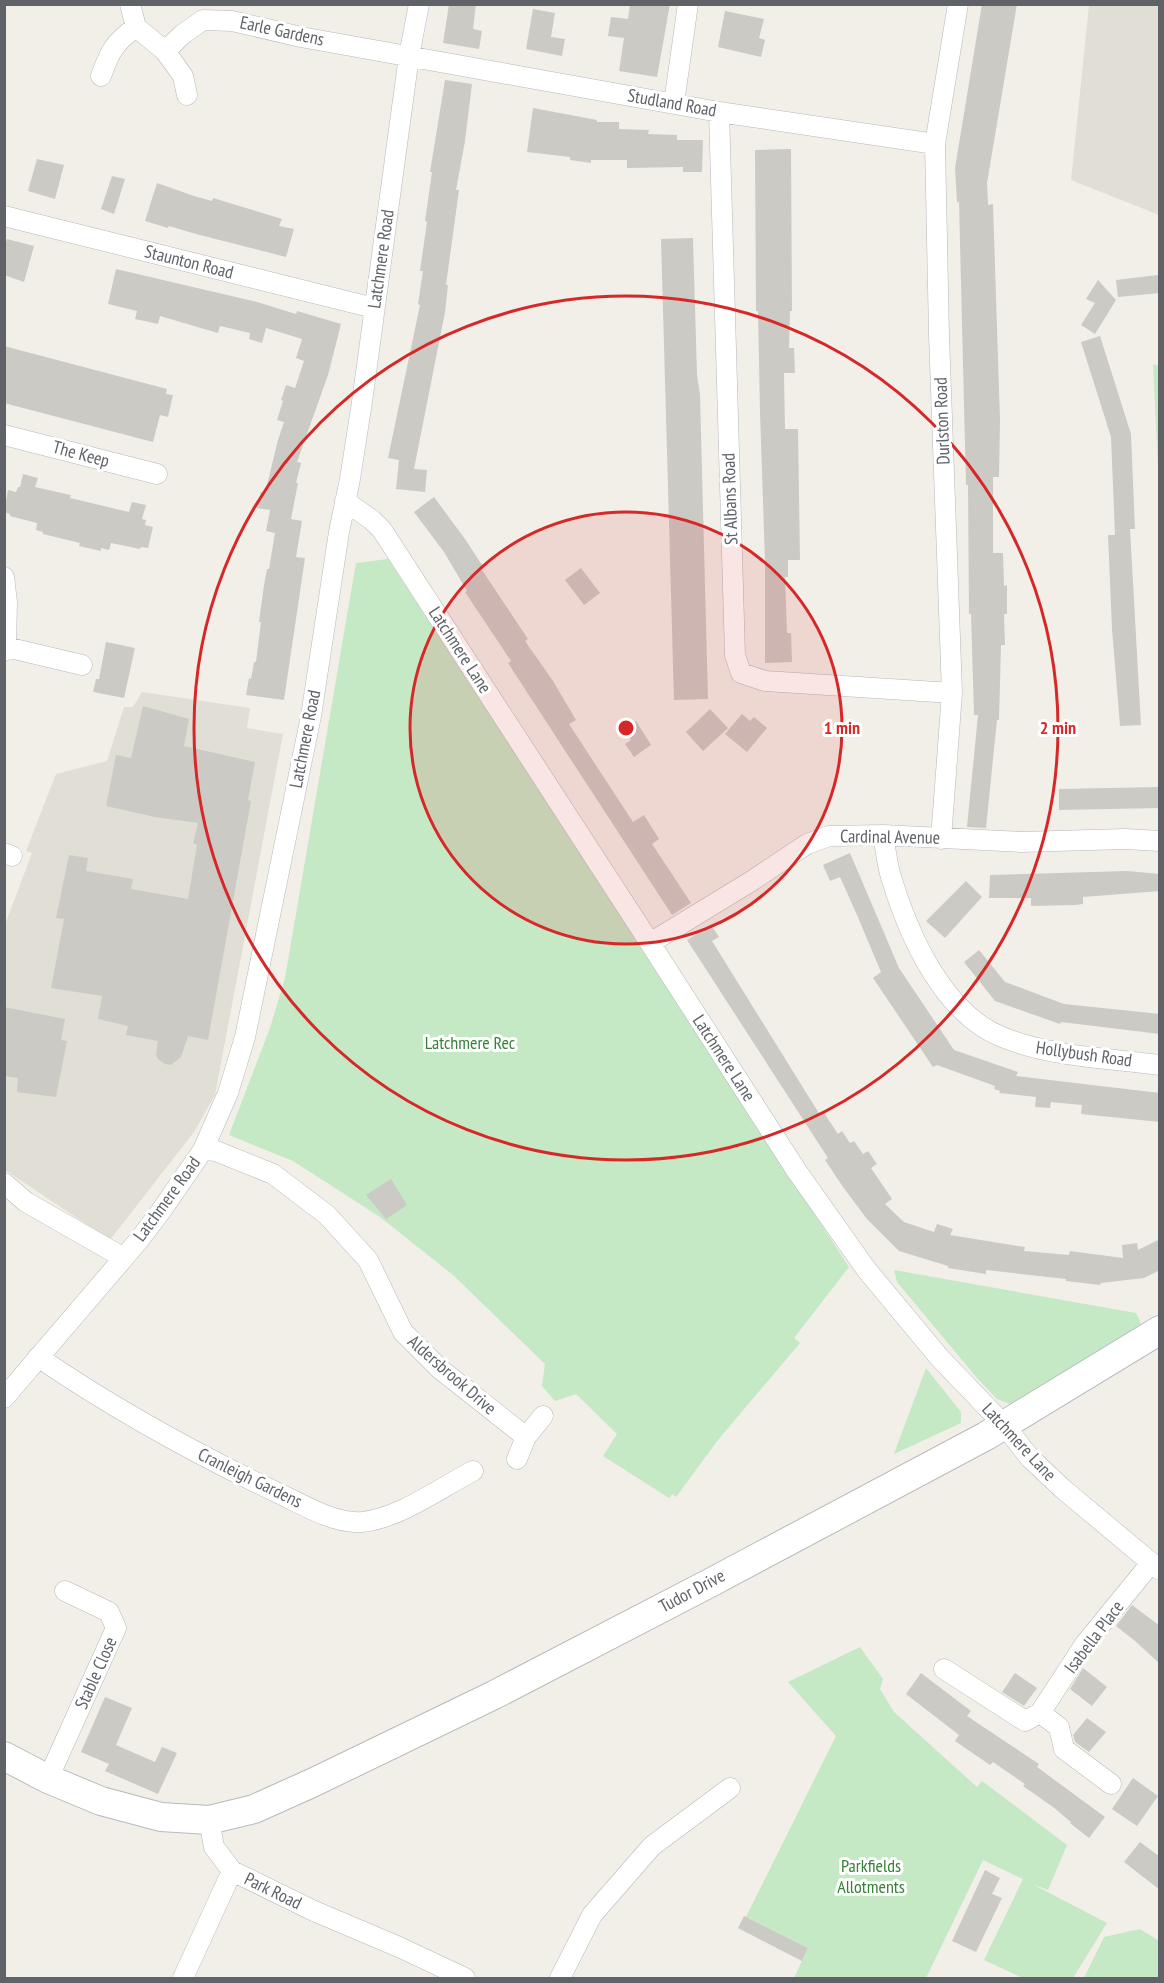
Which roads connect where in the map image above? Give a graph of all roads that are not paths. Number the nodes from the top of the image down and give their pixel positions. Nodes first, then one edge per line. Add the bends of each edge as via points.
1 (130, 4) edge
2 (419, 4) edge
3 (688, 4) edge
4 (958, 4) edge
5 (136, 27) junction
6 (165, 51) junction
7 (409, 56) junction
8 (101, 76) dead end
9 (187, 95) dead end
10 (674, 103) junction
11 (719, 112) junction
12 (935, 144) junction
13 (4, 216) edge
14 (374, 308) junction
15 (4, 435) edge
16 (157, 474) dead end
17 (345, 501) junction
18 (4, 577) edge
19 (5, 649) edge
20 (82, 665) dead end
21 (952, 693) junction
22 (883, 835) junction
23 (941, 838) junction
24 (1160, 841) edge
25 (651, 943) junction
26 (1160, 1065) edge
27 (203, 1150) junction
28 (4, 1183) edge
29 (124, 1258) junction
30 (1160, 1329) edge
31 (38, 1357) junction
32 (4, 1398) edge
33 (543, 1416) dead end
34 (1004, 1425) junction
35 (526, 1437) junction
36 (517, 1459) dead end
37 (473, 1471) dead end
38 (1155, 1566) edge
39 (65, 1591) dead end
40 (944, 1669) dead end
41 (1040, 1713) junction
42 (4, 1756) edge
43 (48, 1779) junction
44 (1111, 1784) dead end
45 (730, 1788) dead end
46 (208, 1820) junction
47 (231, 1870) junction
48 (183, 1978) edge
49 (463, 1978) edge
50 (560, 1978) edge

1 - 5 street
2 - 7 street, Latchmere Road
3 - 10 street
4 - 12 street, Durlston Road
5 - 6 street
5 - 8 street via 109,52
6 - 7 street, Earle Gardens via 203,20 232,21
6 - 9 street via 183,76
7 - 10 street, Studland Road
7 - 14 street, Latchmere Road
10 - 11 street, Studland Road
11 - 12 street, Studland Road
11 - 21 street, St Albans Road via 734,644 741,673 765,681
12 - 21 street, Durlston Road
13 - 14 street, Staunton Road
14 - 17 street, Latchmere Road
15 - 16 street, The Keep
17 - 25 street, Latchmere Lane via 382,530
17 - 27 street, Latchmere Road via 311,716 245,1037 228,1094
18 - 19 street
19 - 20 street
21 - 23 street, Durlston Road
22 - 23 street, Cardinal Avenue
22 - 25 street, Cardinal Avenue via 830,836 807,844
22 - 26 street, Hollybush Road via 891,879 908,926 930,968 960,1009 990,1031 1023,1045
23 - 24 street, Cardinal Avenue
25 - 34 street, Latchmere Lane via 796,1170 866,1269 939,1357
27 - 29 street, Latchmere Road
27 - 35 street, Aldersbrook Drive via 216,1151 273,1174 327,1215 368,1260 403,1332 440,1369
28 - 29 street via 26,1202
29 - 31 street, Latchmere Road
30 - 34 street, Tudor Drive
31 - 32 street, Latchmere Road
31 - 37 street, Cranleigh Gardens via 218,1465 338,1518 359,1522 386,1518
33 - 35 street
34 - 38 street, Latchmere Lane via 1030,1458 1063,1489
34 - 46 street, Tudor Drive via 494,1695 254,1809
35 - 36 street
38 - 41 street, Isabella Place via 1085,1644
39 - 43 street, Stable Close via 109,1612 116,1628
40 - 41 street via 1025,1721
41 - 44 street via 1059,1727 1064,1749
42 - 43 street
43 - 46 street via 101,1801 144,1813
45 - 50 street via 652,1846 592,1915
46 - 47 street, Park Road via 214,1847
47 - 48 street
47 - 49 street, Park Road

